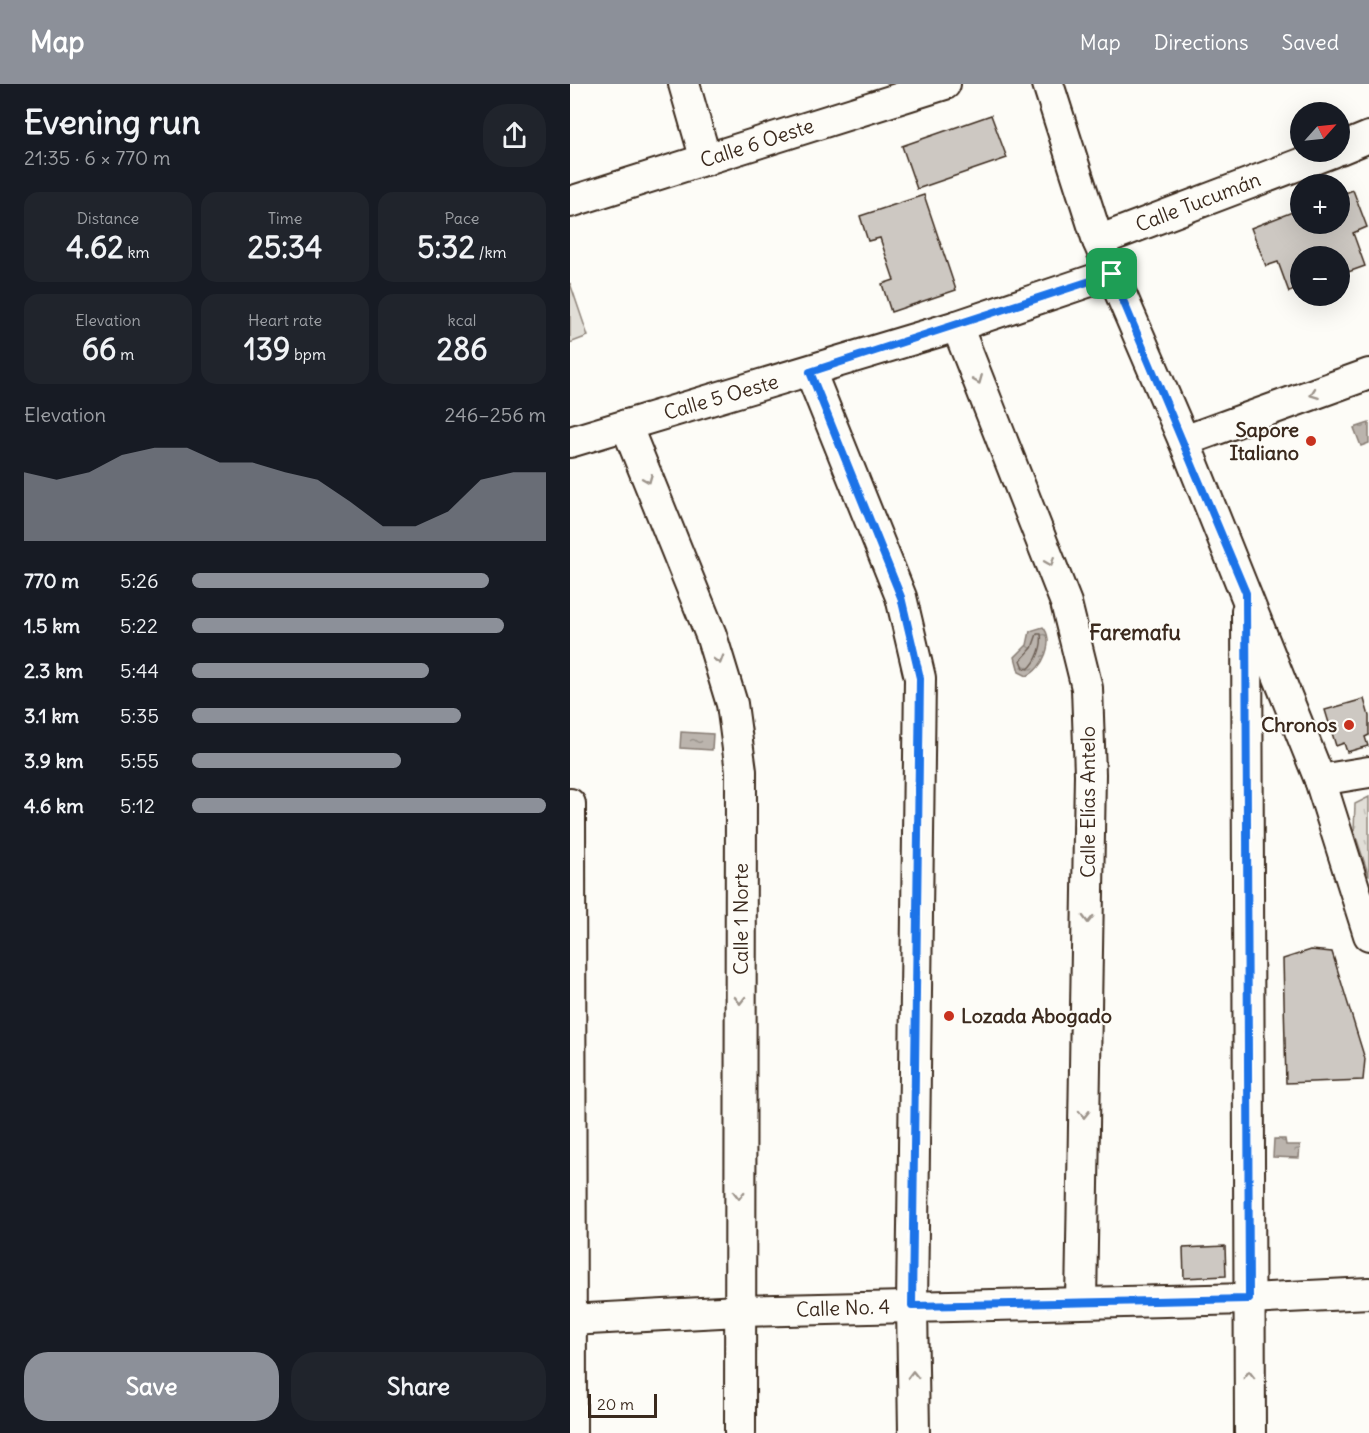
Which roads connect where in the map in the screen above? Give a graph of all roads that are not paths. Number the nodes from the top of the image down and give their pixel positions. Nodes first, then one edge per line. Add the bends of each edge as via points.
1 (684, 84) edge
2 (945, 84) edge
3 (1048, 84) edge
4 (858, 96) edge
5 (1369, 137) edge
6 (1350, 144) edge
7 (706, 160) junction
8 (1306, 162) edge
9 (570, 202) edge
10 (1098, 241) junction
11 (1112, 274) junction
12 (957, 326) junction
13 (810, 372) junction
14 (1369, 374) edge
15 (626, 424) junction
16 (1184, 441) junction
17 (570, 442) edge
18 (1246, 593) junction
19 (1369, 772) edge
20 (1320, 780) junction
21 (570, 804) edge
22 (1369, 935) edge
23 (1369, 1293) edge
24 (1249, 1299) junction
25 (1081, 1302) junction
26 (912, 1306) junction
27 (739, 1311) junction
28 (570, 1320) edge
29 (571, 1433) edge
30 (740, 1433) edge
31 (914, 1433) edge
32 (1250, 1433) edge

1 - 7 street
2 - 4 street, Calle 6 Oeste
3 - 10 street
4 - 7 street, Calle 6 Oeste
5 - 6 street
7 - 9 street, Calle 6 Oeste
8 - 10 street, Calle Tucumán
10 - 11 street
11 - 12 street, Calle 5 Oeste
11 - 16 street
12 - 13 street, Calle 5 Oeste
12 -> 25 street, Calle Elías Antelo via 1066,603 1087,688 1090,774
13 - 15 street, Calle 5 Oeste
13 - 26 street via 901,597 920,678
14 -> 16 street
15 - 17 street, Calle 5 Oeste
15 -> 27 street, Calle 1 Norte via 711,635 732,704 741,771
16 - 18 street
18 - 20 street
18 - 24 street
19 - 20 street
20 - 22 street
21 - 28 street
23 - 24 street, Calle No. 4
24 - 25 street, Calle No. 4
32 -> 24 street
25 - 26 street, Calle No. 4
26 - 27 street, Calle No. 4
31 -> 26 street
27 - 28 street, Calle No. 4
27 - 30 street, Calle 1 Norte
28 - 29 street

